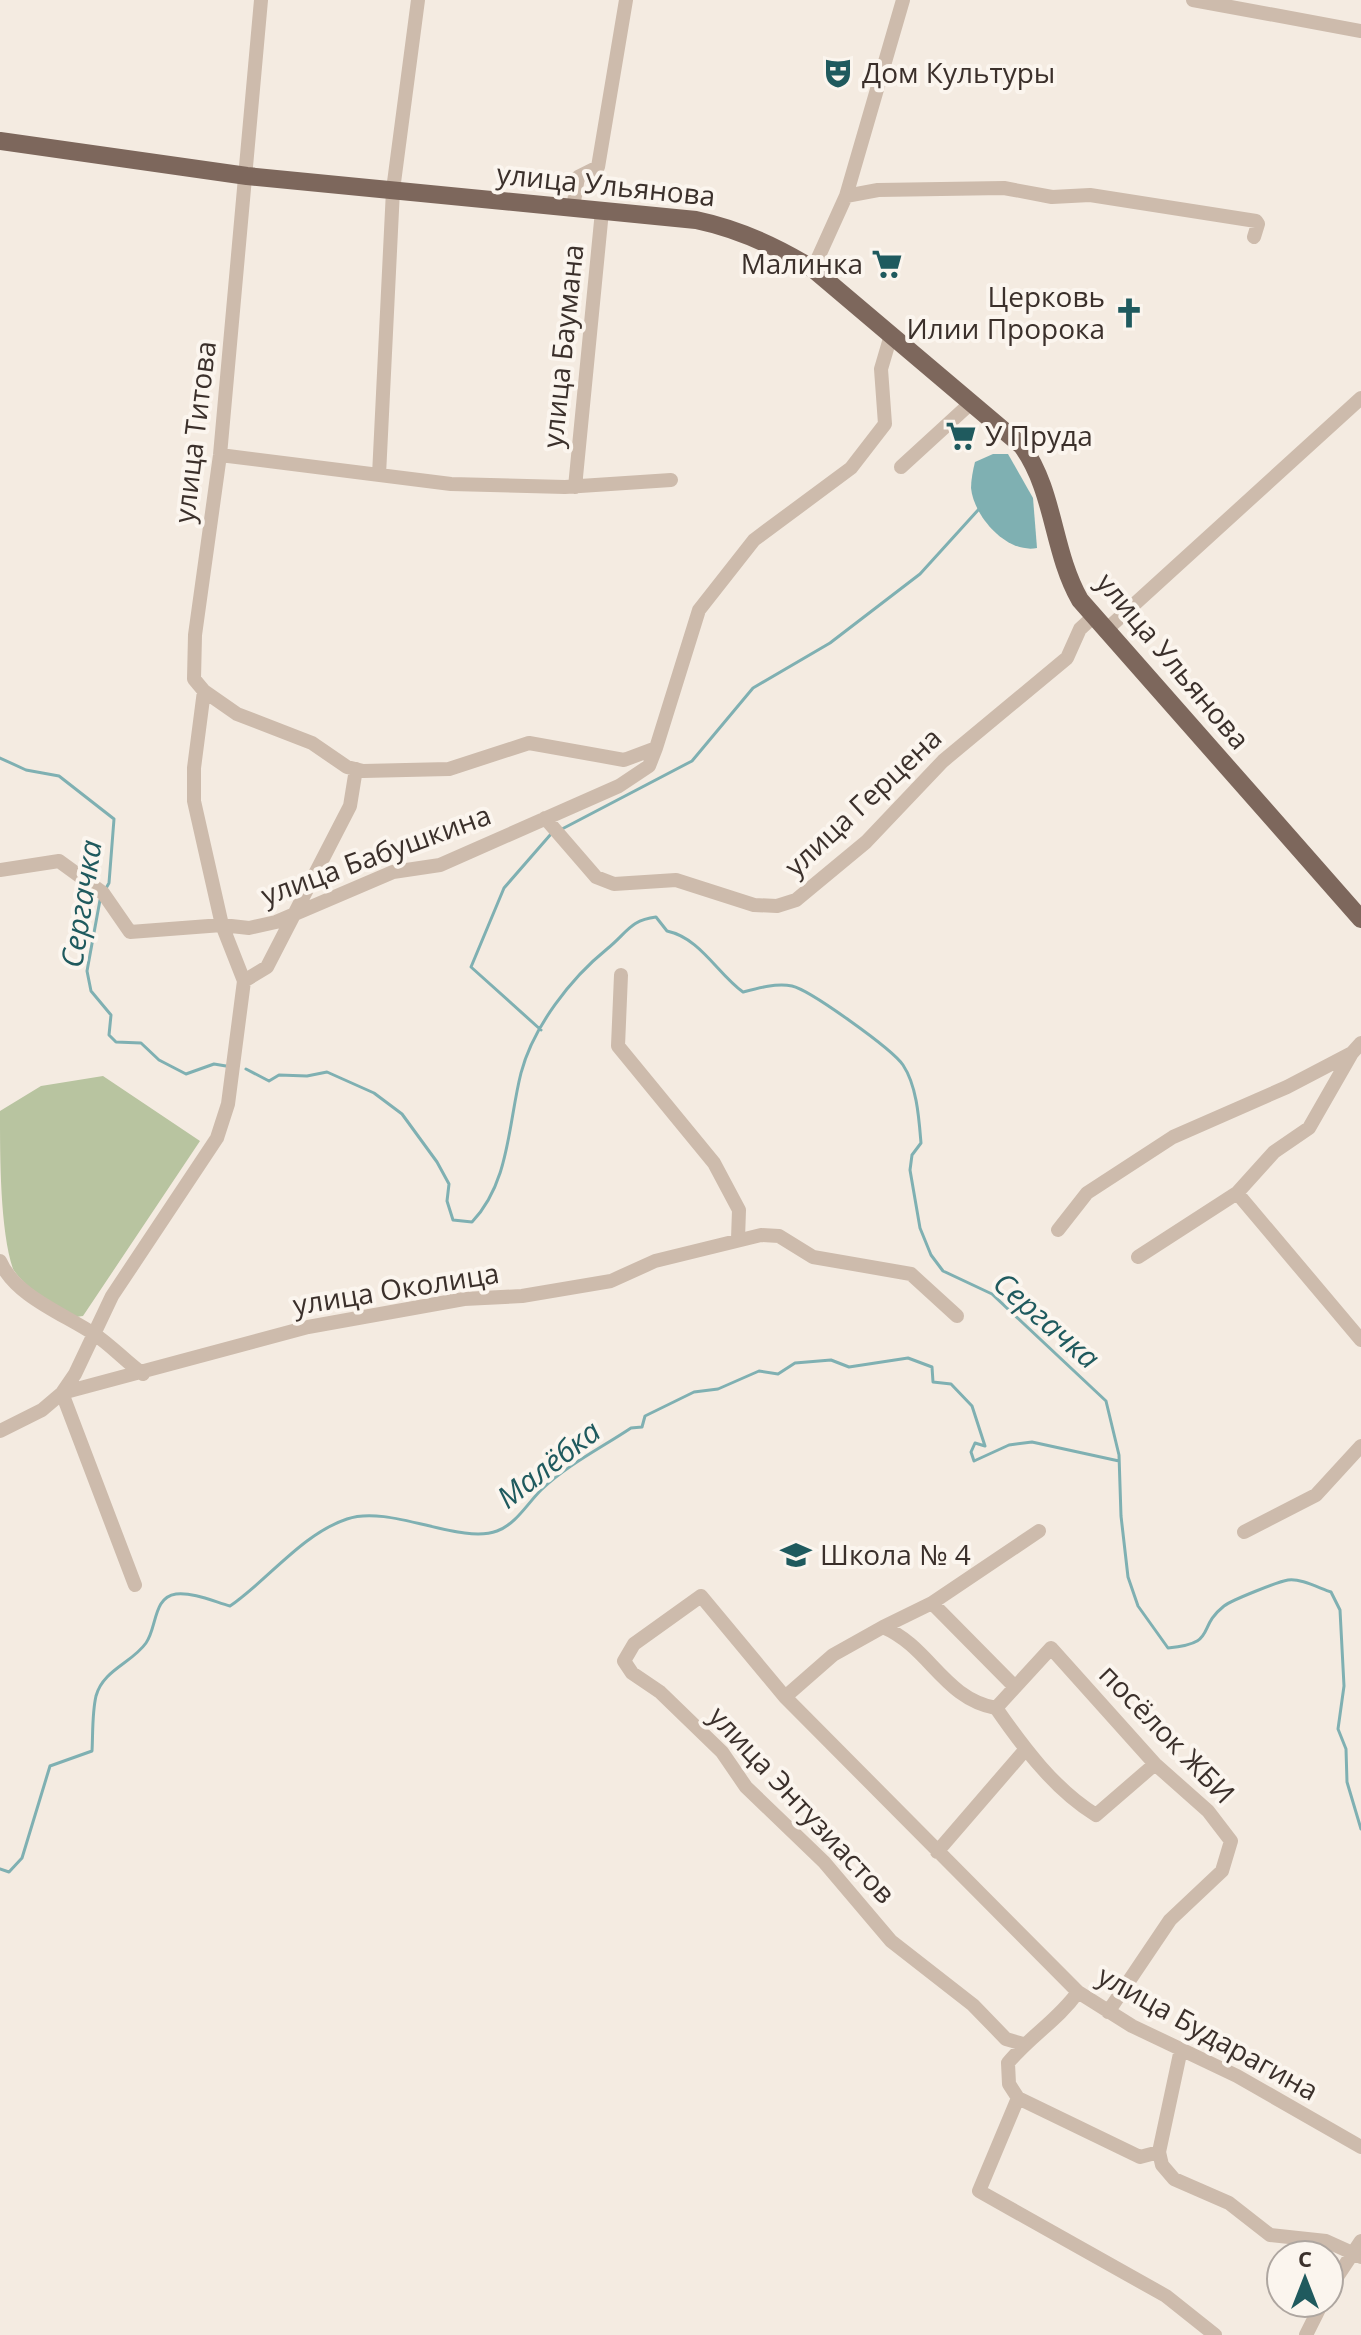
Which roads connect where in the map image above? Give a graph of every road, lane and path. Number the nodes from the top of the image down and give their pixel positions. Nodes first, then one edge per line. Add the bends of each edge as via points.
1 (261, 0) edge
2 (418, 0) edge
3 (626, 0) edge
4 (903, 0) edge
5 (1193, 0) edge
6 (1361, 31) edge
7 (0, 141) edge
8 (247, 176) junction
9 (393, 190) junction
10 (846, 196) junction
11 (573, 208) junction
12 (602, 211) junction
13 (1254, 237) dead end
14 (813, 269) junction
15 (891, 335) junction
16 (1361, 398) edge
17 (972, 402) junction
18 (220, 455) junction
19 (901, 467) dead end
20 (379, 475) junction
21 (671, 480) dead end
22 (575, 487) junction
23 (1099, 624) junction
24 (204, 691) junction
25 (656, 748) junction
26 (356, 769) junction
27 (545, 818) junction
28 (0, 870) edge
29 (295, 911) junction
30 (1361, 919) edge
31 (222, 925) junction
32 (621, 975) dead end
33 (244, 981) junction
34 (1357, 1048) edge
35 (1237, 1193) junction
36 (1058, 1230) dead end
37 (738, 1239) junction
38 (1138, 1257) dead end
39 (0, 1261) edge
40 (957, 1316) dead end
41 (94, 1334) junction
42 (1361, 1340) edge
43 (143, 1374) junction
44 (62, 1393) junction
45 (0, 1431) edge
46 (1361, 1446) edge
47 (1039, 1531) dead end
48 (1244, 1532) dead end
49 (135, 1585) dead end
50 (701, 1596) joint
51 (932, 1603) junction
52 (883, 1627) junction
53 (1014, 1686) junction
54 (785, 1697) junction
55 (996, 1708) junction
56 (1025, 1750) junction
57 (1155, 1764) junction
58 (937, 1852) junction
59 (1078, 1992) junction
60 (1108, 2012) junction
61 (1023, 2044) junction
62 (1181, 2049) junction
63 (1018, 2098) junction
64 (1361, 2147) edge
65 (1159, 2152) junction
66 (1359, 2250) edge
67 (1345, 2268) edge
68 (1215, 2335) edge

1 - 8 street, улица Титова
2 - 9 street
3 - 11 street, улица Баумана via 598,167 578,177
4 - 10 street
5 - 6 street
7 - 8 main road, улица Ульянова
8 - 9 main road, улица Ульянова
8 - 18 street, улица Титова
9 - 11 main road, улица Ульянова
9 - 20 street
10 - 13 street via 967,186 1052,197 1090,195 1256,221
10 - 14 street
11 - 12 main road, улица Ульянова
12 - 14 main road, улица Ульянова via 725,226 778,247
12 - 22 street, улица Баумана
14 - 15 main road, улица Ульянова
15 - 17 main road, улица Ульянова
15 - 25 street via 881,369 885,424 851,468 754,540 699,610
16 - 23 street, улица Герцена
17 - 19 street
17 - 23 main road, улица Ульянова via 1022,446 1038,469 1069,581
18 - 20 street
18 - 24 street, улица Титова via 195,635 194,679
20 - 22 street via 451,484
21 - 22 street
23 - 27 street, улица Герцена via 1080,629 1067,658 943,761 866,842 796,900 754,905 676,880 614,884 596,877
23 - 30 main road, улица Ульянова
24 - 26 street, улица Бабушкина via 237,714 312,743
24 - 31 street via 194,801
25 - 26 street, улица Бабушкина via 624,760 529,743 449,769
25 - 27 street via 649,766 619,786
26 - 29 street via 350,806
27 - 29 street, улица Бабушкина via 440,865 393,872
28 - 31 street, улица Бабушкина via 59,861 103,893 130,932
29 - 31 street, улица Бабушкина via 249,928
29 - 33 street via 267,967
31 - 33 street
32 - 37 street via 618,1046 714,1163 739,1210
33 - 41 street via 228,1104 217,1138 112,1296
34 - 35 street via 1309,1128 1274,1152
34 - 36 street via 1287,1087 1173,1137 1087,1193
35 - 38 street
35 - 42 street
37 - 40 street, улица Околица via 779,1236 813,1257 911,1274
37 - 43 street, улица Околица via 655,1261 611,1281 522,1296 464,1299 308,1327
39 - 41 street via 10,1277 67,1321
41 - 43 street
41 - 44 street
43 - 44 street, улица Околица
44 - 45 street
44 - 49 street
46 - 48 street via 1316,1495
47 - 51 street
50 - 54 street, улица Бударагина
50 - 61 street, улица Энтузиастов via 634,1644 624,1661 632,1673 660,1692 722,1752 746,1787 824,1862 891,1941 973,2005 1006,2039
51 - 52 street
51 - 53 street
52 - 54 street via 833,1655
52 - 55 street via 906,1637 953,1689 976,1705
53 - 55 street
53 - 57 street, посёлок ЖБИ via 1051,1648
54 - 58 street, улица Бударагина
55 - 56 street
56 - 57 street via 1096,1815
56 - 58 street
57 - 60 street, посёлок ЖБИ via 1208,1811 1231,1841 1222,1871 1170,1920
58 - 59 street, улица Бударагина
59 - 60 street, улица Бударагина
59 - 61 street via 1066,2009
60 - 62 street, улица Бударагина
61 - 63 street via 1006,2072
62 - 64 street, улица Бударагина
62 - 65 street
63 - 65 street via 1140,2157
63 - 68 street via 979,2191 1166,2296
65 - 66 street via 1174,2179 1229,2203 1270,2235
66 - 67 street

